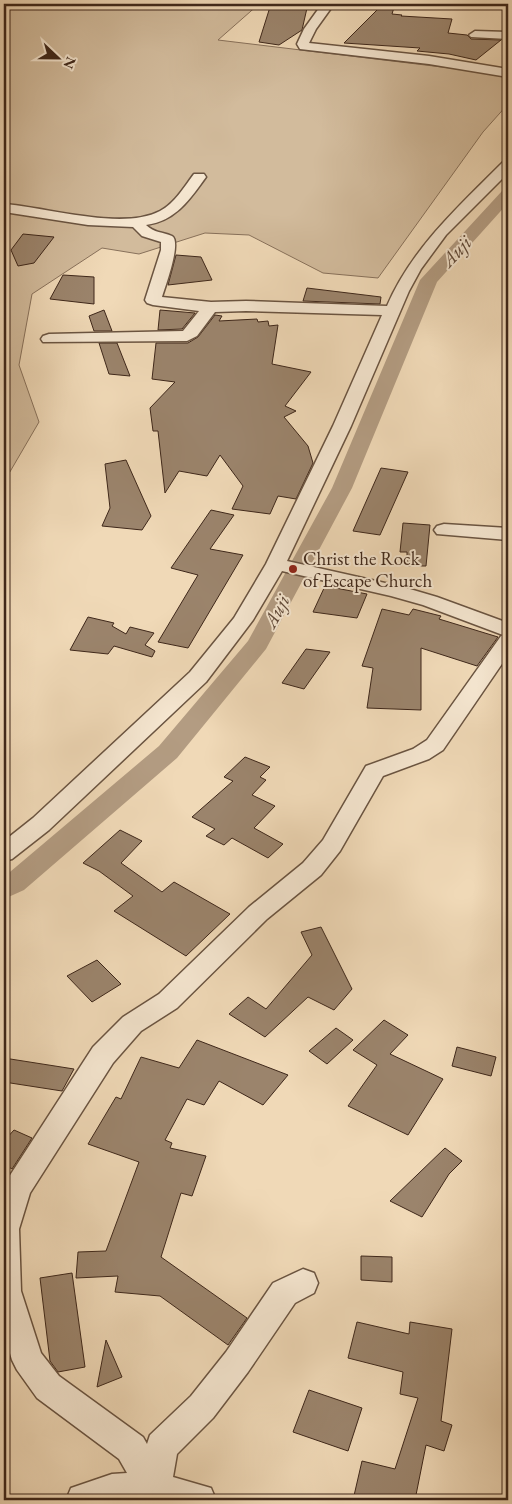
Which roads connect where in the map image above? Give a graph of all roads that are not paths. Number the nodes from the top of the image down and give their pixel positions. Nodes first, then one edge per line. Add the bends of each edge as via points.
1 (328, 4) edge
2 (476, 35) dead end
3 (508, 36) edge
4 (508, 73) edge
5 (508, 165) edge
6 (199, 177) dead end
7 (4, 208) edge
8 (137, 223) junction
9 (211, 307) junction
10 (393, 312) junction
11 (49, 339) dead end
12 (444, 530) dead end
13 (508, 534) edge
14 (280, 566) junction
15 (508, 630) edge
16 (508, 640) edge
17 (4, 853) edge
18 (303, 1282) dead end
19 (154, 1488) junction
20 (83, 1500) edge
21 (198, 1500) edge

1 - 4 street via 310,29 302,44 304,46 429,60
2 - 3 street
5 - 10 street via 441,232 414,268
6 - 8 street via 181,202 166,214 152,221
7 - 8 street
8 - 9 street via 142,232 168,240 153,300
9 - 10 street
9 - 11 street via 187,336
10 - 14 street
12 - 13 street
14 - 15 street via 396,591
14 - 17 street via 198,677 40,824
16 - 19 street via 436,745 413,759 384,765 374,771 332,845 312,869 258,913 168,1001 132,1024 103,1055 17,1189 4,1229 6,1291 28,1360 48,1387 131,1448
18 - 19 street via 284,1294 202,1407 162,1446
19 - 20 street via 112,1490
19 - 21 street

